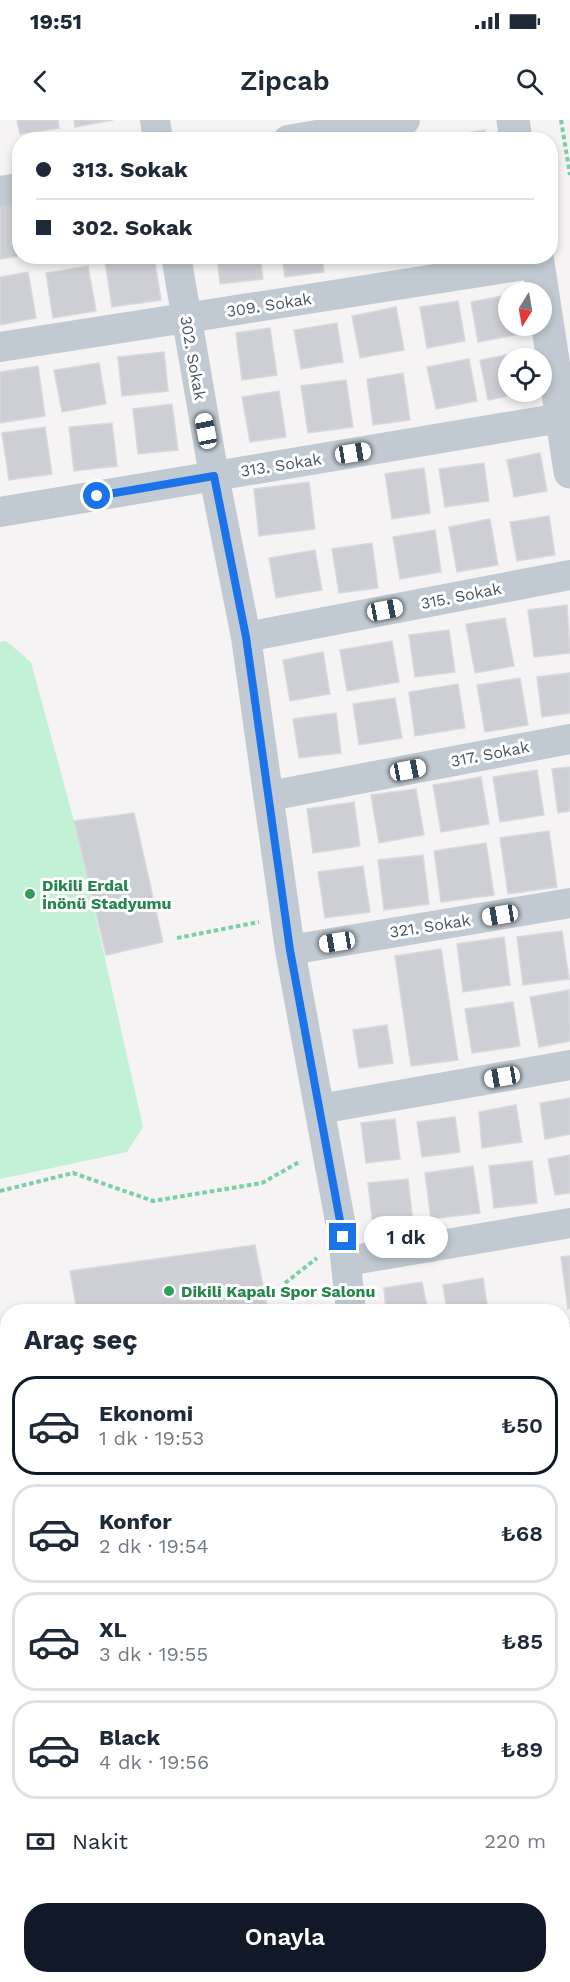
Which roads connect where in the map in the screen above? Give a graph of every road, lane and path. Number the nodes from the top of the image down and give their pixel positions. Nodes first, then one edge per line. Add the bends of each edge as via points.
1 (405, 120) edge
2 (561, 120) edge
3 (335, 132) edge
4 (570, 175) edge
5 (177, 264) edge
6 (513, 264) edge
7 (538, 264) edge
8 (185, 319) junction
9 (0, 347) edge
10 (561, 418) junction
11 (570, 472) edge
12 (214, 476) junction
13 (0, 512) edge
14 (570, 575) edge
15 (246, 637) junction
16 (570, 739) edge
17 (269, 796) junction
18 (570, 903) edge
19 (285, 915) junction
20 (177, 938) dead end
21 (290, 950) junction
22 (570, 1065) edge
23 (320, 1109) junction
24 (310, 1156) dead end
25 (0, 1191) edge
26 (570, 1223) edge
27 (345, 1249) junction
28 (285, 1283) dead end
29 (350, 1304) edge

1 - 3 street
2 - 4 path
5 - 8 street, 302. Sokak
6 - 8 street, 309. Sokak
7 - 10 street
8 - 9 street, 309. Sokak
8 - 12 street, 302. Sokak
10 - 11 street
10 - 12 street, 313. Sokak
12 - 13 street, 313. Sokak
12 - 15 street, 302. Sokak
14 - 15 street, 315. Sokak
15 - 17 street, 302. Sokak
16 - 17 street, 317. Sokak
17 - 19 street, 302. Sokak
18 - 21 street, 321. Sokak
19 - 20 path
19 - 21 street, 302. Sokak
21 - 23 street, 302. Sokak
22 - 23 street
23 - 27 street, 302. Sokak
24 - 25 path via 262,1183 153,1201 73,1173
26 - 27 street
27 - 28 path
27 - 29 street, 302. Sokak

